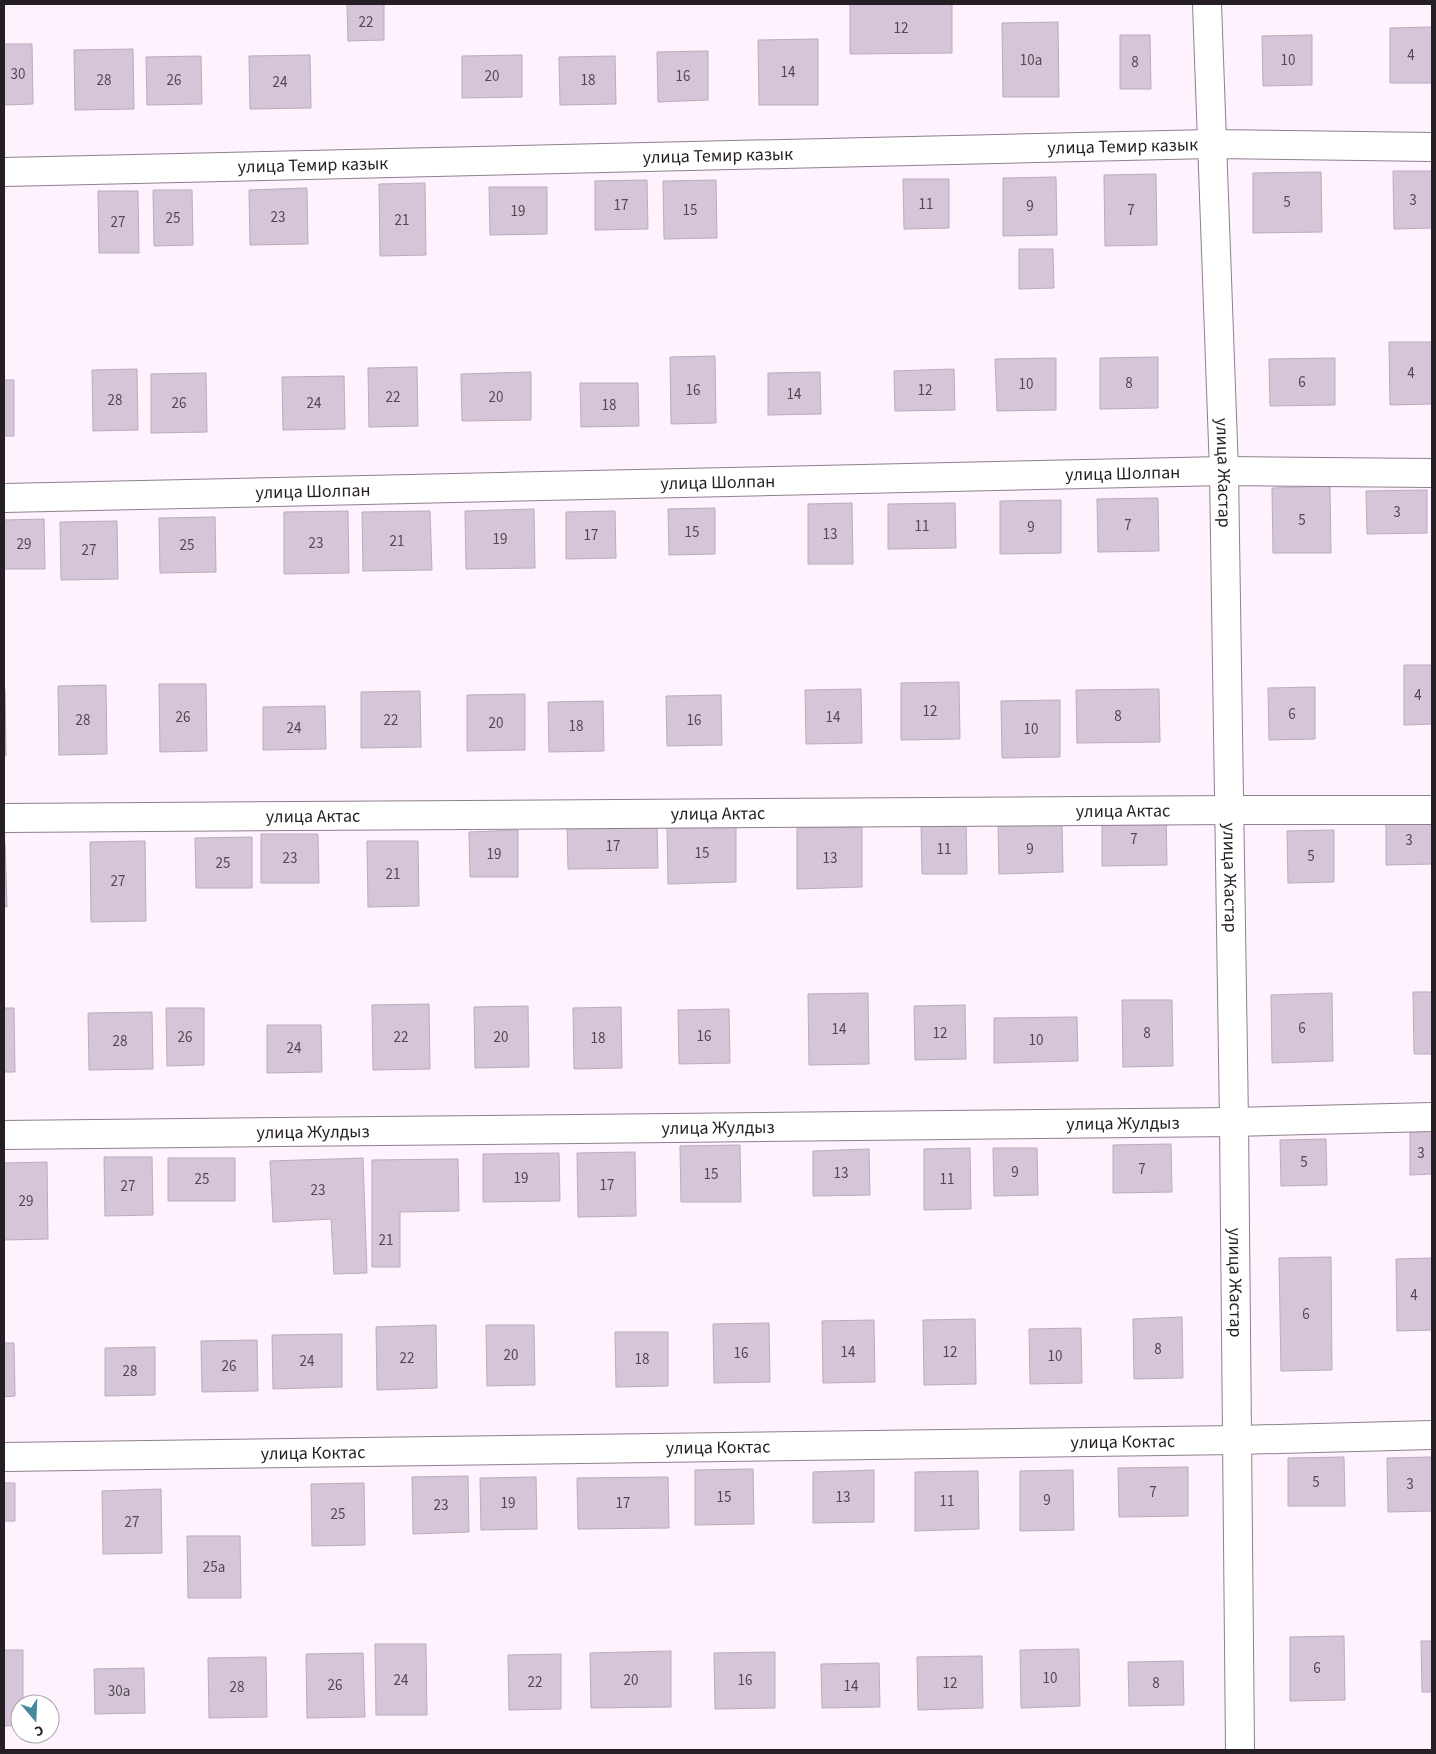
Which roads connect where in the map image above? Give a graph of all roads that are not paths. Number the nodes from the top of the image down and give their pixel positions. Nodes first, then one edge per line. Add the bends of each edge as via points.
1 (1206, 4) edge
2 (1211, 144) junction
3 (1432, 148) edge
4 (4, 172) edge
5 (1224, 471) junction
6 (1432, 473) edge
7 (4, 498) edge
8 (1230, 810) junction
9 (1432, 810) edge
10 (4, 818) edge
11 (1432, 1117) edge
12 (1234, 1122) junction
13 (4, 1135) edge
14 (1432, 1435) edge
15 (1237, 1440) junction
16 (4, 1457) edge
17 (1240, 1750) edge

1 - 2 street, улица Жастар
2 - 3 street, улица Темир казык
2 - 4 street, улица Темир казык
2 - 5 street, улица Жастар
5 - 6 street, улица Шолпан
5 - 7 street, улица Шолпан
5 - 8 street, улица Жастар
8 - 9 street, улица Актас
8 - 10 street, улица Актас
8 - 12 street, улица Жастар
11 - 12 street, улица Жулдыз
12 - 13 street, улица Жулдыз
12 - 15 street, улица Жастар
14 - 15 street, улица Коктас
15 - 16 street, улица Коктас
15 - 17 street, улица Жастар

